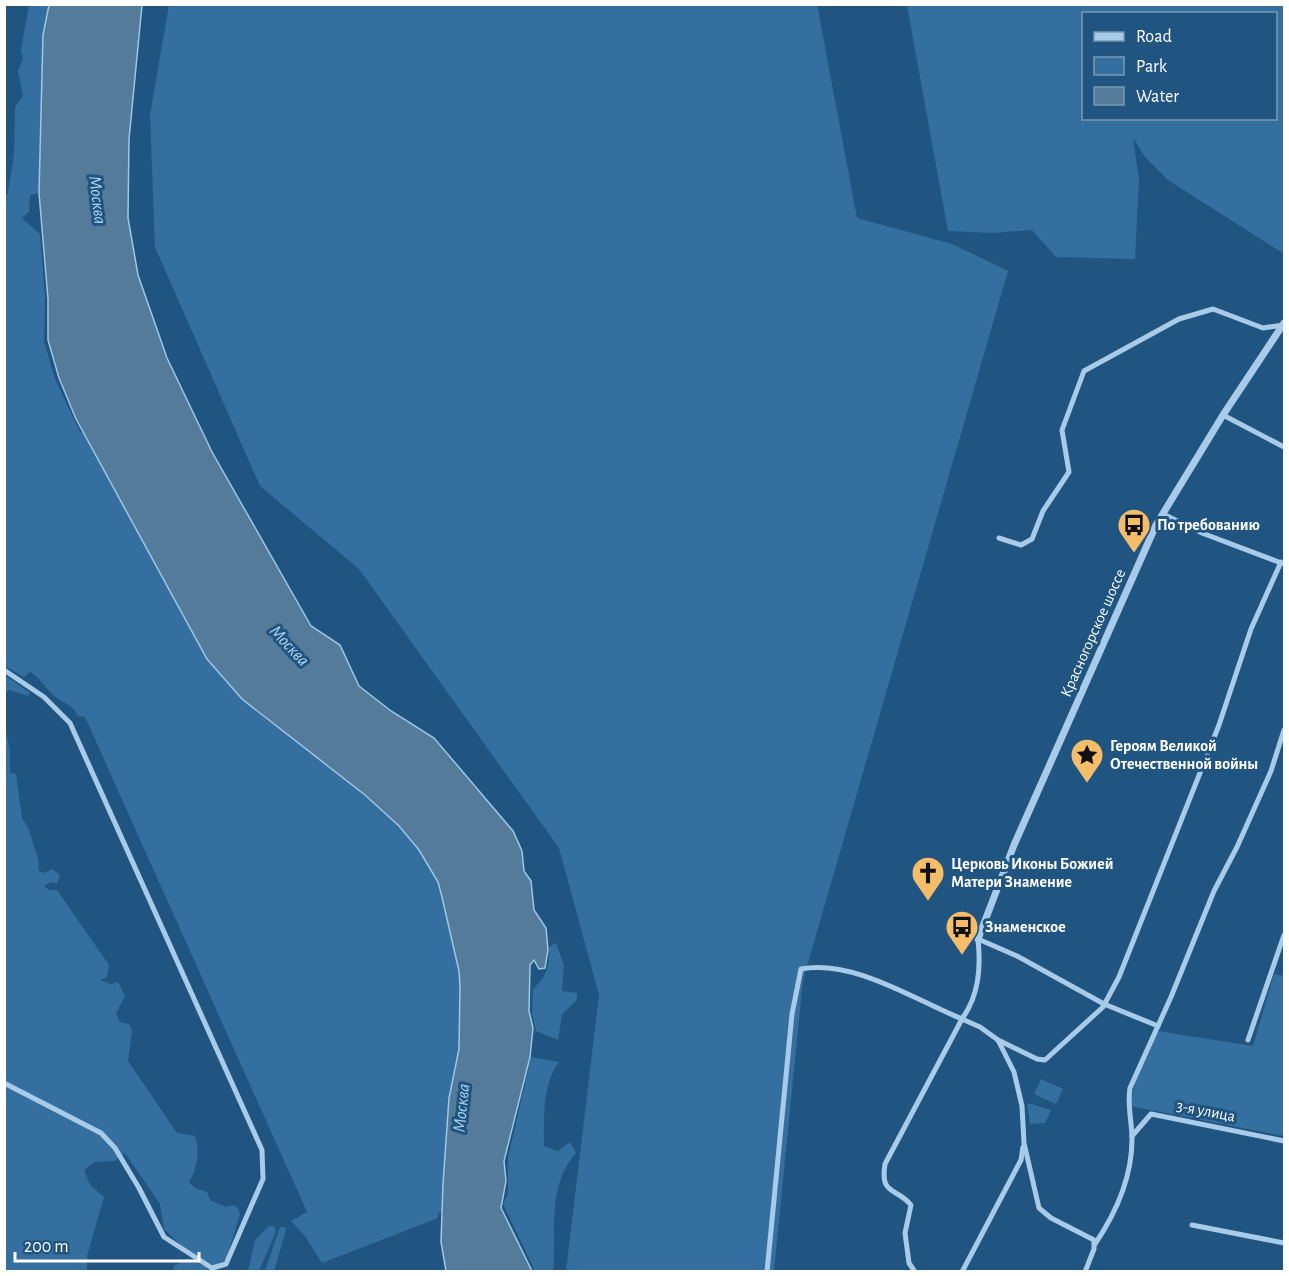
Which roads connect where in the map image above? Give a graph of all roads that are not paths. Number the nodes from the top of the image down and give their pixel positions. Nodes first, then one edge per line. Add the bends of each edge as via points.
1 (1284, 324) edge
2 (1223, 415) junction
3 (1284, 447) edge
4 (1163, 514) junction
5 (999, 538) dead end
6 (1283, 563) edge
7 (4, 670) edge
8 (1284, 730) edge
9 (1284, 935) edge
10 (978, 939) junction
11 (974, 953) dead end
12 (1104, 1004) junction
13 (962, 1019) junction
14 (1158, 1026) junction
15 (998, 1040) junction
16 (1248, 1040) dead end
17 (4, 1083) edge
18 (1132, 1136) junction
19 (1284, 1141) edge
20 (1024, 1143) junction
21 (1192, 1225) dead end
22 (1284, 1243) edge
23 (1095, 1244) junction
24 (767, 1272) edge
25 (915, 1272) edge
26 (962, 1272) edge
27 (1085, 1272) edge

1 - 2 street, Красногорское шоссе
1 - 5 street via 1263,328 1213,309 1179,320 1084,371 1062,430 1068,472 1043,511 1032,538 1022,545
2 - 3 street
2 - 4 street, Красногорское шоссе
4 - 6 street
4 - 10 street, Красногорское шоссе via 1014,845
6 - 12 street via 1251,629 1219,725 1153,896
7 - 17 street via 44,697 70,723 262,1150 263,1179 226,1264 212,1268 164,1238 139,1188 101,1133
8 - 14 street via 1270,771 1214,891
9 - 16 street
10 - 11 street
10 - 12 street
10 - 13 street via 981,968 972,1006
12 - 14 street
12 - 15 street via 1046,1060
13 - 15 street
13 - 24 street via 856,973 815,966 801,969 792,1014
13 - 25 street via 883,1174 887,1187 911,1205 905,1233 909,1263
14 - 18 street via 1130,1088
15 - 20 street via 1019,1089
18 - 19 street, 3-я улица via 1151,1114
18 - 23 street via 1124,1186
20 - 23 street via 1040,1208 1051,1218 1090,1237
20 - 26 street via 1021,1160
21 - 22 street
23 - 27 street

